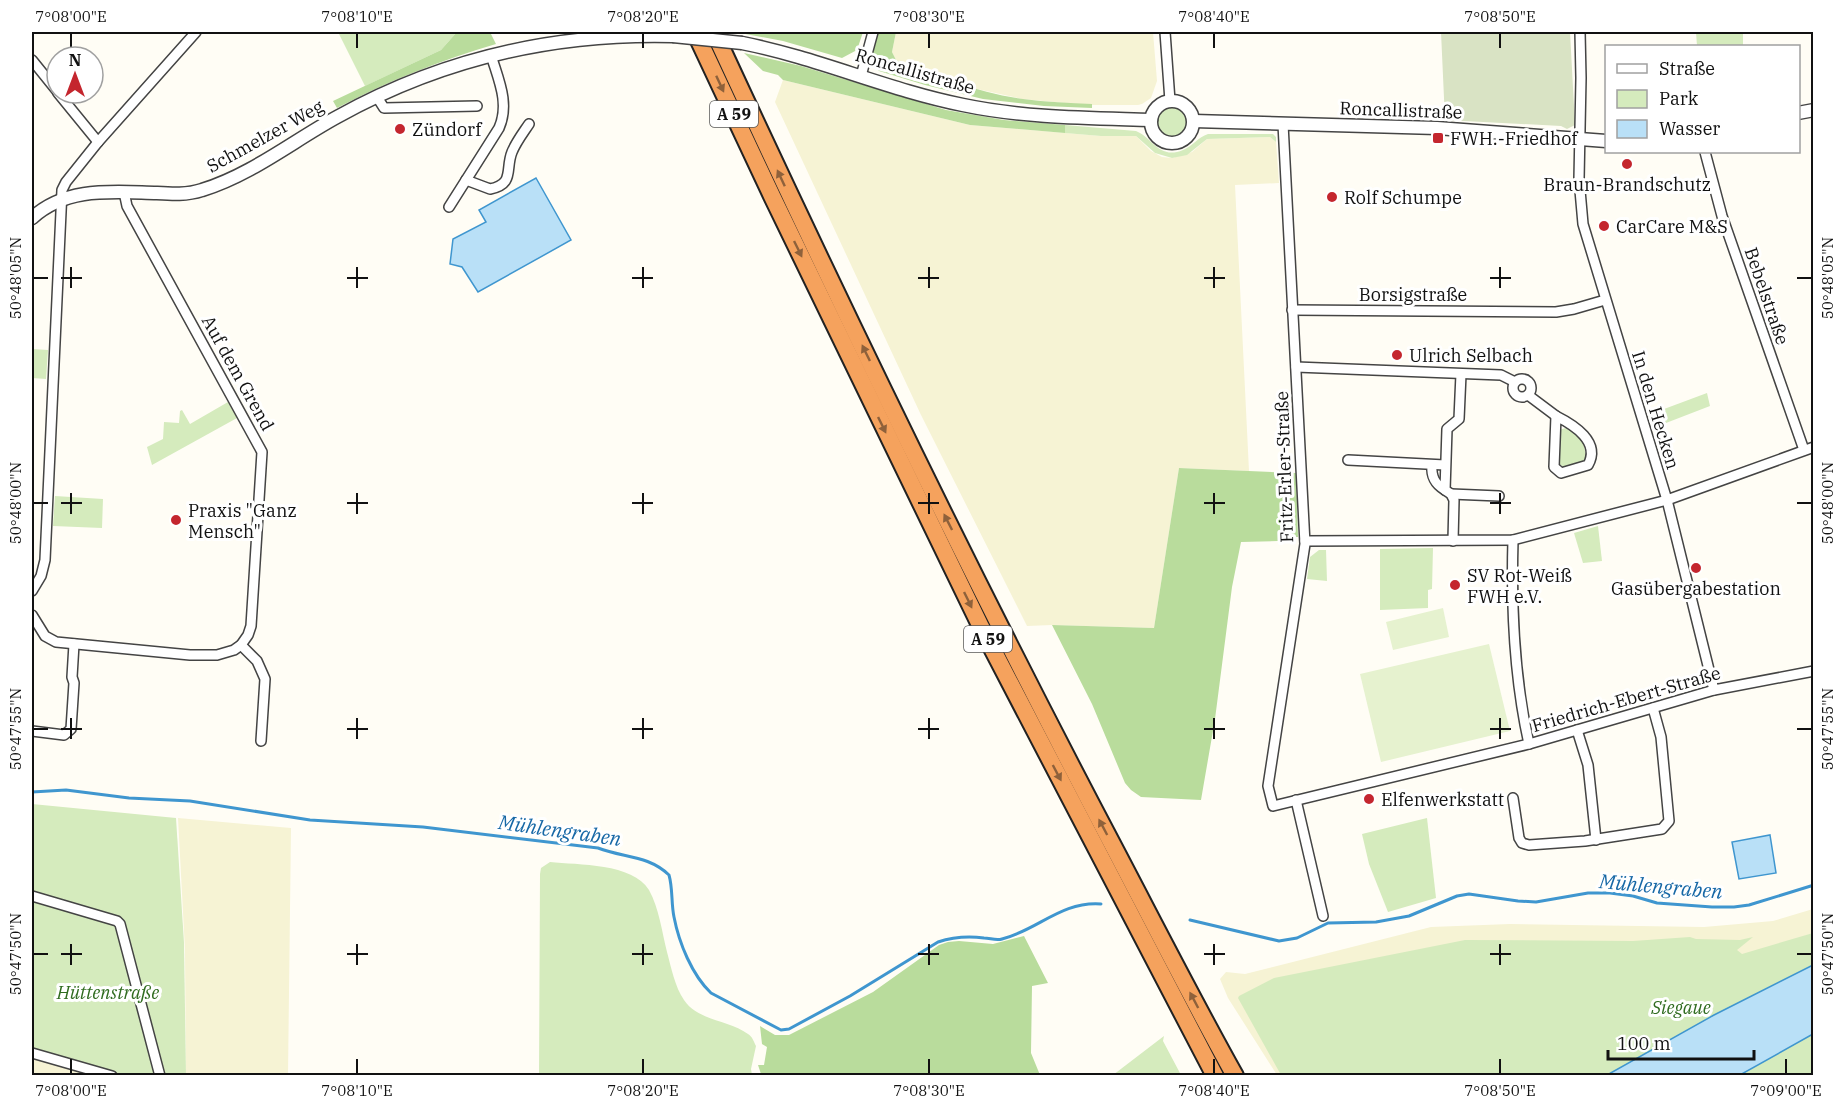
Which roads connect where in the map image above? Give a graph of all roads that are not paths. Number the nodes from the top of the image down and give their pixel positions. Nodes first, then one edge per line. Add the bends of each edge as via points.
1 (695, 32) edge
2 (714, 32) edge
3 (873, 32) edge
4 (1165, 32) edge
5 (1580, 32) edge
6 (191, 33) edge
7 (673, 36) joint
8 (491, 55) junction
9 (32, 60) edge
10 (45, 76) edge
11 (861, 76) junction
12 (377, 98) junction
13 (1170, 101) junction
14 (68, 105) edge
15 (477, 106) dead end
16 (1151, 120) junction
17 (1194, 121) junction
18 (529, 124) dead end
19 (1283, 124) junction
20 (1580, 138) junction
21 (1605, 141) edge
22 (98, 142) junction
23 (1705, 153) edge
24 (466, 180) junction
25 (124, 192) junction
26 (61, 199) junction
27 (449, 207) dead end
28 (32, 218) edge
29 (1605, 300) junction
30 (1292, 310) junction
31 (1296, 367) junction
32 (1461, 374) junction
33 (1556, 416) junction
34 (1814, 447) edge
35 (1804, 450) junction
36 (1348, 460) dead end
37 (1432, 465) junction
38 (1445, 465) junction
39 (1448, 492) junction
40 (1499, 496) dead end
41 (1666, 500) junction
42 (1513, 540) junction
43 (1305, 541) junction
44 (1453, 541) junction
45 (32, 591) edge
46 (32, 615) edge
47 (74, 644) junction
48 (241, 645) junction
49 (1814, 671) edge
50 (1714, 690) junction
51 (1653, 708) junction
52 (1577, 730) junction
53 (32, 731) edge
54 (261, 741) dead end
55 (1529, 744) junction
56 (1514, 798) dead end
57 (1296, 801) junction
58 (1273, 806) joint
59 (1596, 840) junction
60 (32, 896) edge
61 (1323, 916) dead end
62 (32, 1053) edge
63 (112, 1076) edge
64 (160, 1076) edge
65 (1215, 1076) edge
66 (1234, 1076) edge

1 -> 65 highway, A 59 via 981,627
66 -> 2 highway, A 59 via 937,501
3 - 11 street
4 - 13 street
5 - 20 street, In den Hecken
6 - 22 street
7 - 8 street, Schmelzer Weg via 582,38
7 - 11 street, Roncallistraße, bridge via 742,43 804,57
8 - 12 street, Schmelzer Weg
8 - 24 street via 505,115
9 - 10 street
11 - 16 street, Roncallistraße via 994,110
12 - 15 street via 384,108
12 - 25 street, Schmelzer Weg via 221,183 190,193
13 - 16 street via 1157,107
13 - 17 street via 1189,108
14 - 22 street
16 - 17 street via 1156,136 1172,143 1188,137
17 - 19 street, Roncallistraße
18 - 24 street via 511,154 509,174 502,184 490,189
19 - 20 street, Roncallistraße
19 - 30 street, Fritz-Erler-Straße
20 - 21 street, Roncallistraße
20 - 29 street, In den Hecken via 1581,213
22 - 26 street via 66,182
23 - 35 street, Bebelstraße via 1722,216
24 - 27 street
25 - 26 street, Schmelzer Weg via 85,193
25 - 48 street, Auf dem Grend via 127,206 262,452 251,626
26 - 28 street
26 - 45 street via 45,560
29 - 30 street, Borsigstraße via 1556,312
29 - 41 street, In den Hecken
30 - 31 street, Fritz-Erler-Straße
31 - 32 street
31 - 43 street, Fritz-Erler-Straße
32 - 33 street via 1501,375 1515,382 1515,394 1528,396
32 - 38 street via 1459,418 1447,429
33 - 33 street via 1554,467 1561,473 1588,465 1592,460 1586,438 1572,424
34 - 35 street
35 - 41 street
36 - 37 street
37 - 38 street
37 - 39 street via 1436,485
38 - 39 street
39 - 40 street
39 - 44 street via 1454,500
41 - 42 street
41 - 50 street, In den Hecken
42 - 44 street
42 - 55 street via 1513,626
43 - 44 street
43 - 58 street, Fritz-Erler-Straße via 1268,786
46 - 47 street via 45,636
47 - 48 street via 207,655 229,652
47 - 53 street via 70,729 64,735
48 - 54 street via 256,661 265,679
49 - 50 street, Friedrich-Ebert-Straße
50 - 51 street, Friedrich-Ebert-Straße
51 - 52 street, Friedrich-Ebert-Straße
51 - 59 street via 1661,736 1668,823 1658,830
52 - 55 street, Friedrich-Ebert-Straße
52 - 59 street via 1588,765
55 - 57 street, Friedrich-Ebert-Straße
56 - 59 street via 1519,838 1525,844
57 - 58 street, Friedrich-Ebert-Straße
57 - 61 street
60 - 64 street via 120,924
62 - 63 street

